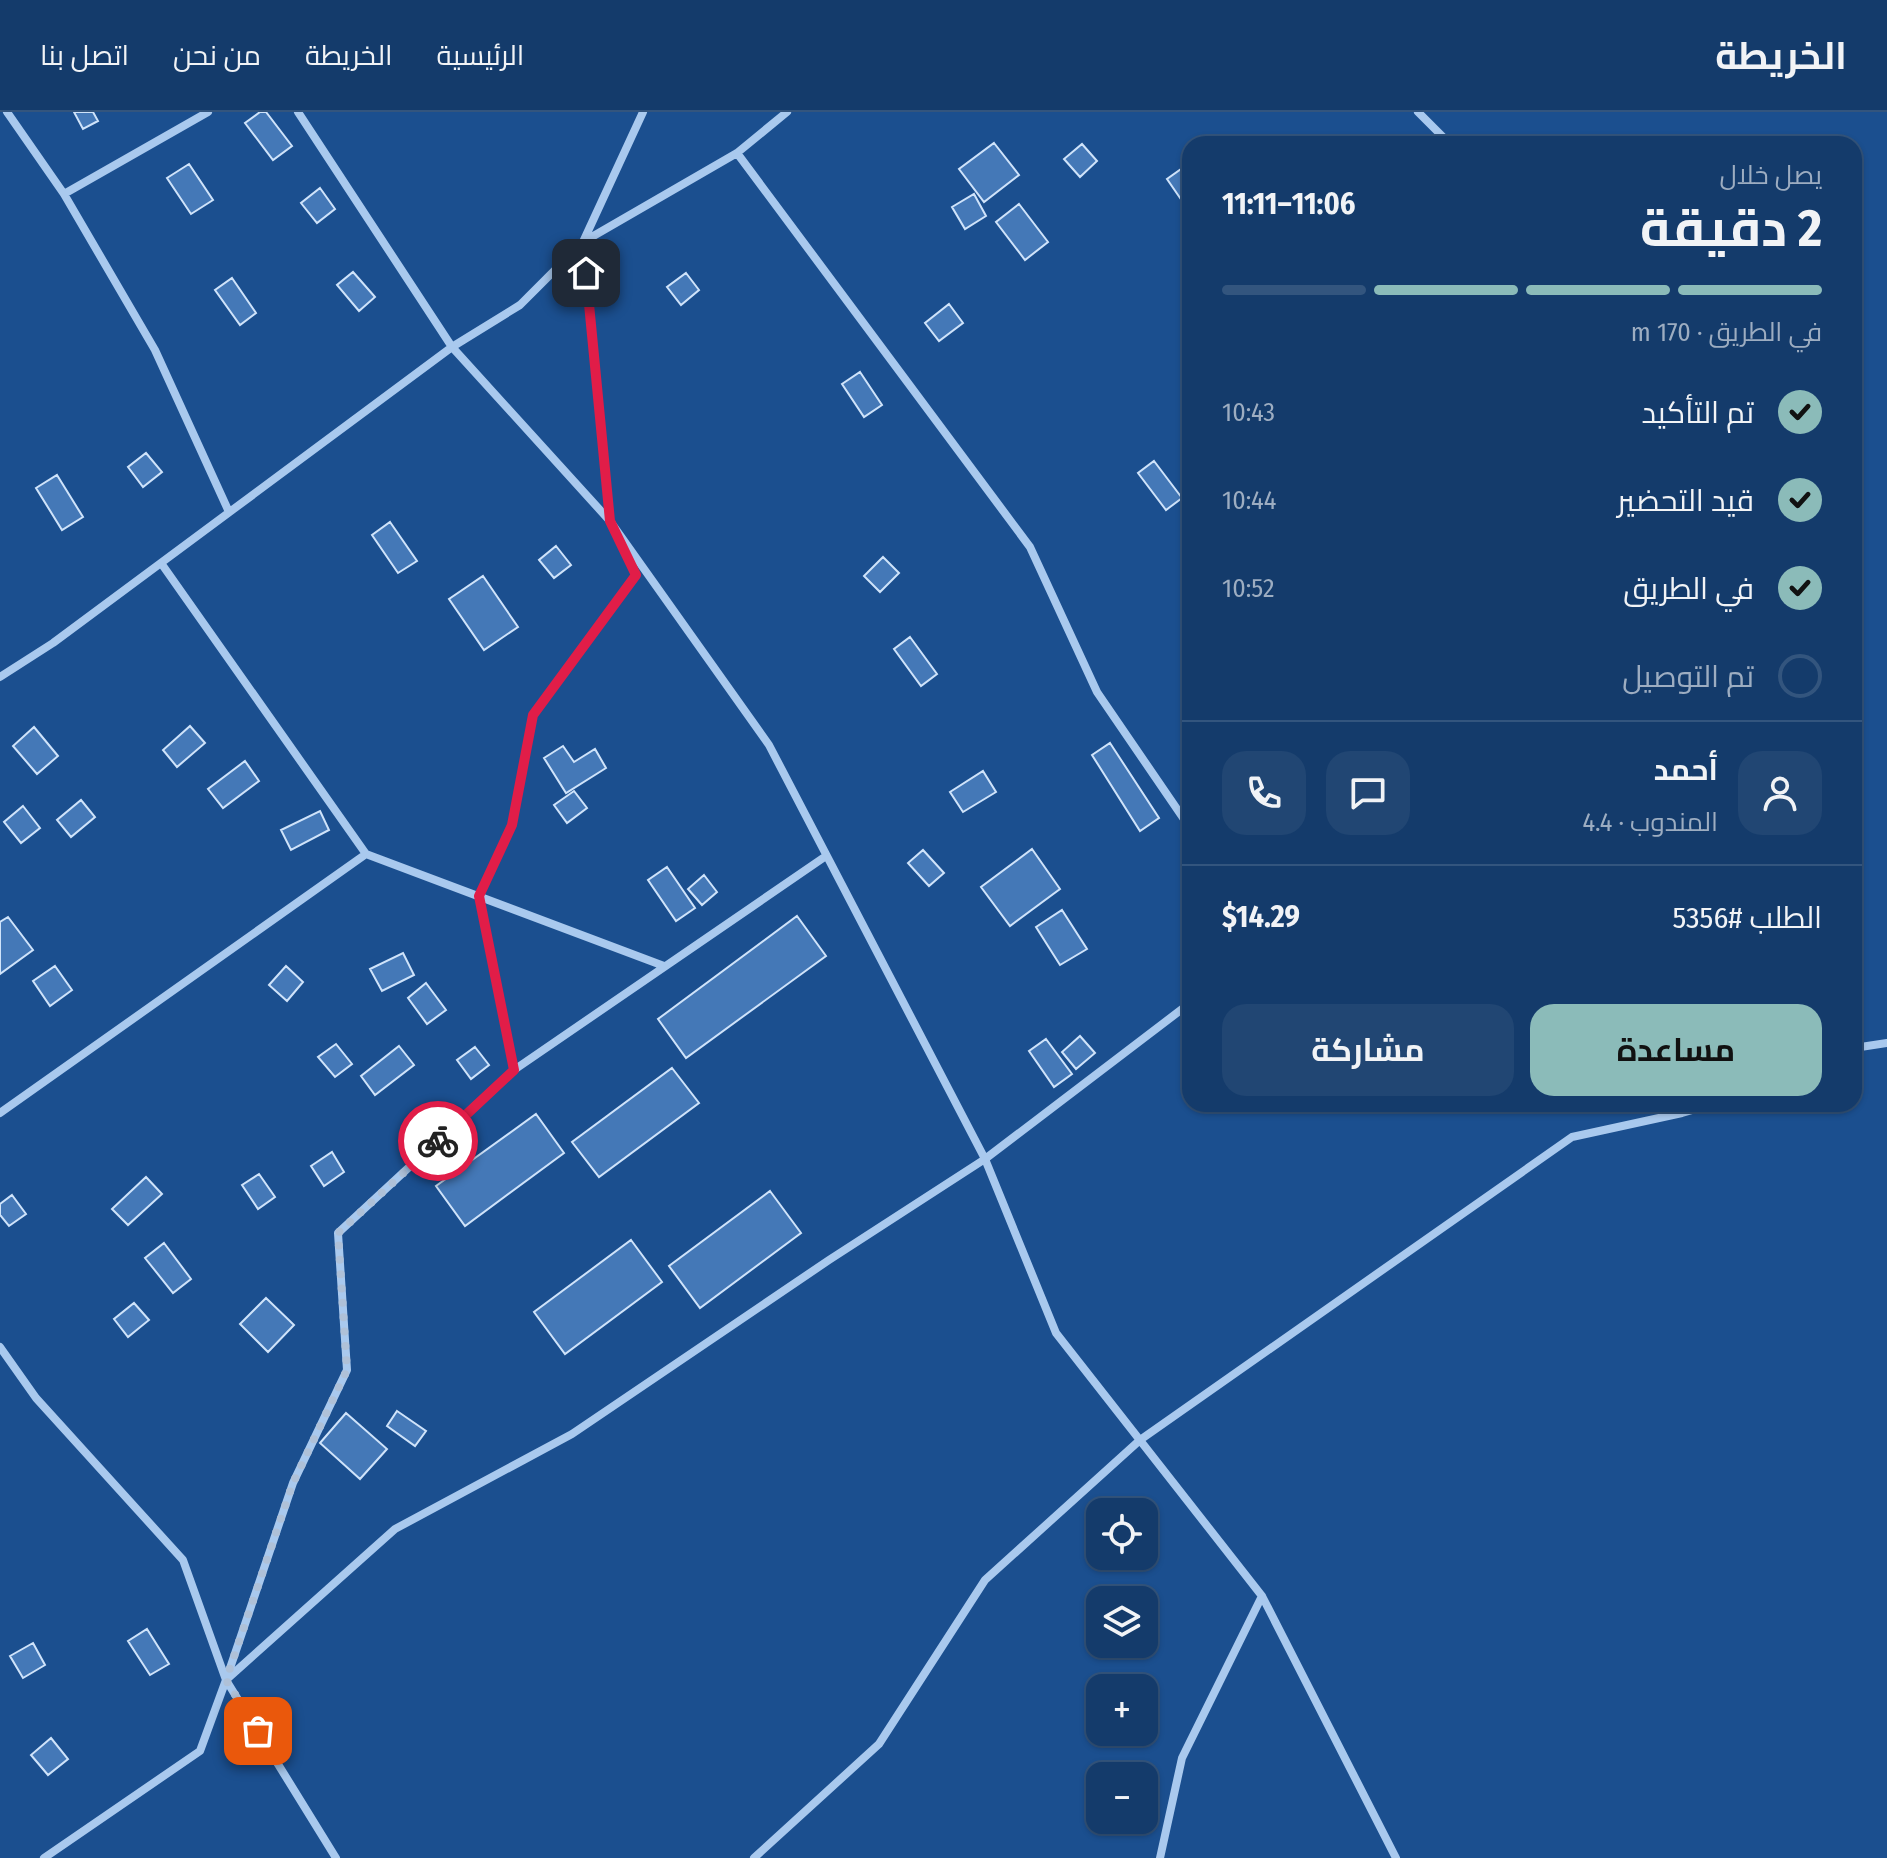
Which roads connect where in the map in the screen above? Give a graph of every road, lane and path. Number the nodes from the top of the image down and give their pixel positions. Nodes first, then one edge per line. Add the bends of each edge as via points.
1 (7, 112) edge
2 (208, 112) edge
3 (298, 112) edge
4 (643, 112) edge
5 (787, 112) edge
6 (1418, 112) edge
7 (1442, 136) edge
8 (737, 153) junction
9 (64, 194) junction
10 (583, 242) junction
11 (452, 347) junction
12 (229, 512) junction
13 (610, 521) junction
14 (161, 563) junction
15 (0, 677) edge
16 (1182, 816) edge
17 (366, 854) junction
18 (826, 856) junction
19 (479, 896) junction
20 (664, 966) junction
21 (1182, 1009) edge
22 (1887, 1043) edge
23 (1862, 1047) edge
24 (514, 1070) junction
25 (1685, 1112) edge
26 (0, 1113) edge
27 (985, 1159) junction
28 (0, 1347) edge
29 (1140, 1440) junction
30 (1262, 1596) junction
31 (226, 1680) junction
32 (44, 1858) edge
33 (336, 1858) edge
34 (754, 1858) edge
35 (1160, 1858) edge
36 (1396, 1858) edge

1 - 9 street
2 - 9 street
3 - 11 street
4 - 10 street
5 - 8 street
6 - 7 street
8 - 10 street
8 - 16 street via 1030,547 1097,692
9 - 12 street via 155,350
10 - 11 street via 520,305
10 - 13 street
11 - 12 street
11 - 13 street
12 - 14 street
13 - 18 street via 769,745
13 - 19 street via 636,575 533,715 512,825
14 - 15 street
14 - 17 street
17 - 19 street
17 - 26 street
18 - 20 street
18 - 27 street
19 - 20 street
19 - 24 street
20 - 24 street
21 - 27 street
22 - 23 street
24 - 31 street via 338,1233 347,1370 293,1483
25 - 29 street via 1572,1137
27 - 29 street via 1056,1333
27 - 31 street via 572,1434 395,1529
28 - 31 street via 36,1398 183,1560
29 - 30 street
29 - 34 street via 985,1580 879,1744
30 - 35 street via 1182,1758
30 - 36 street
31 - 32 street via 200,1751
31 - 33 street

